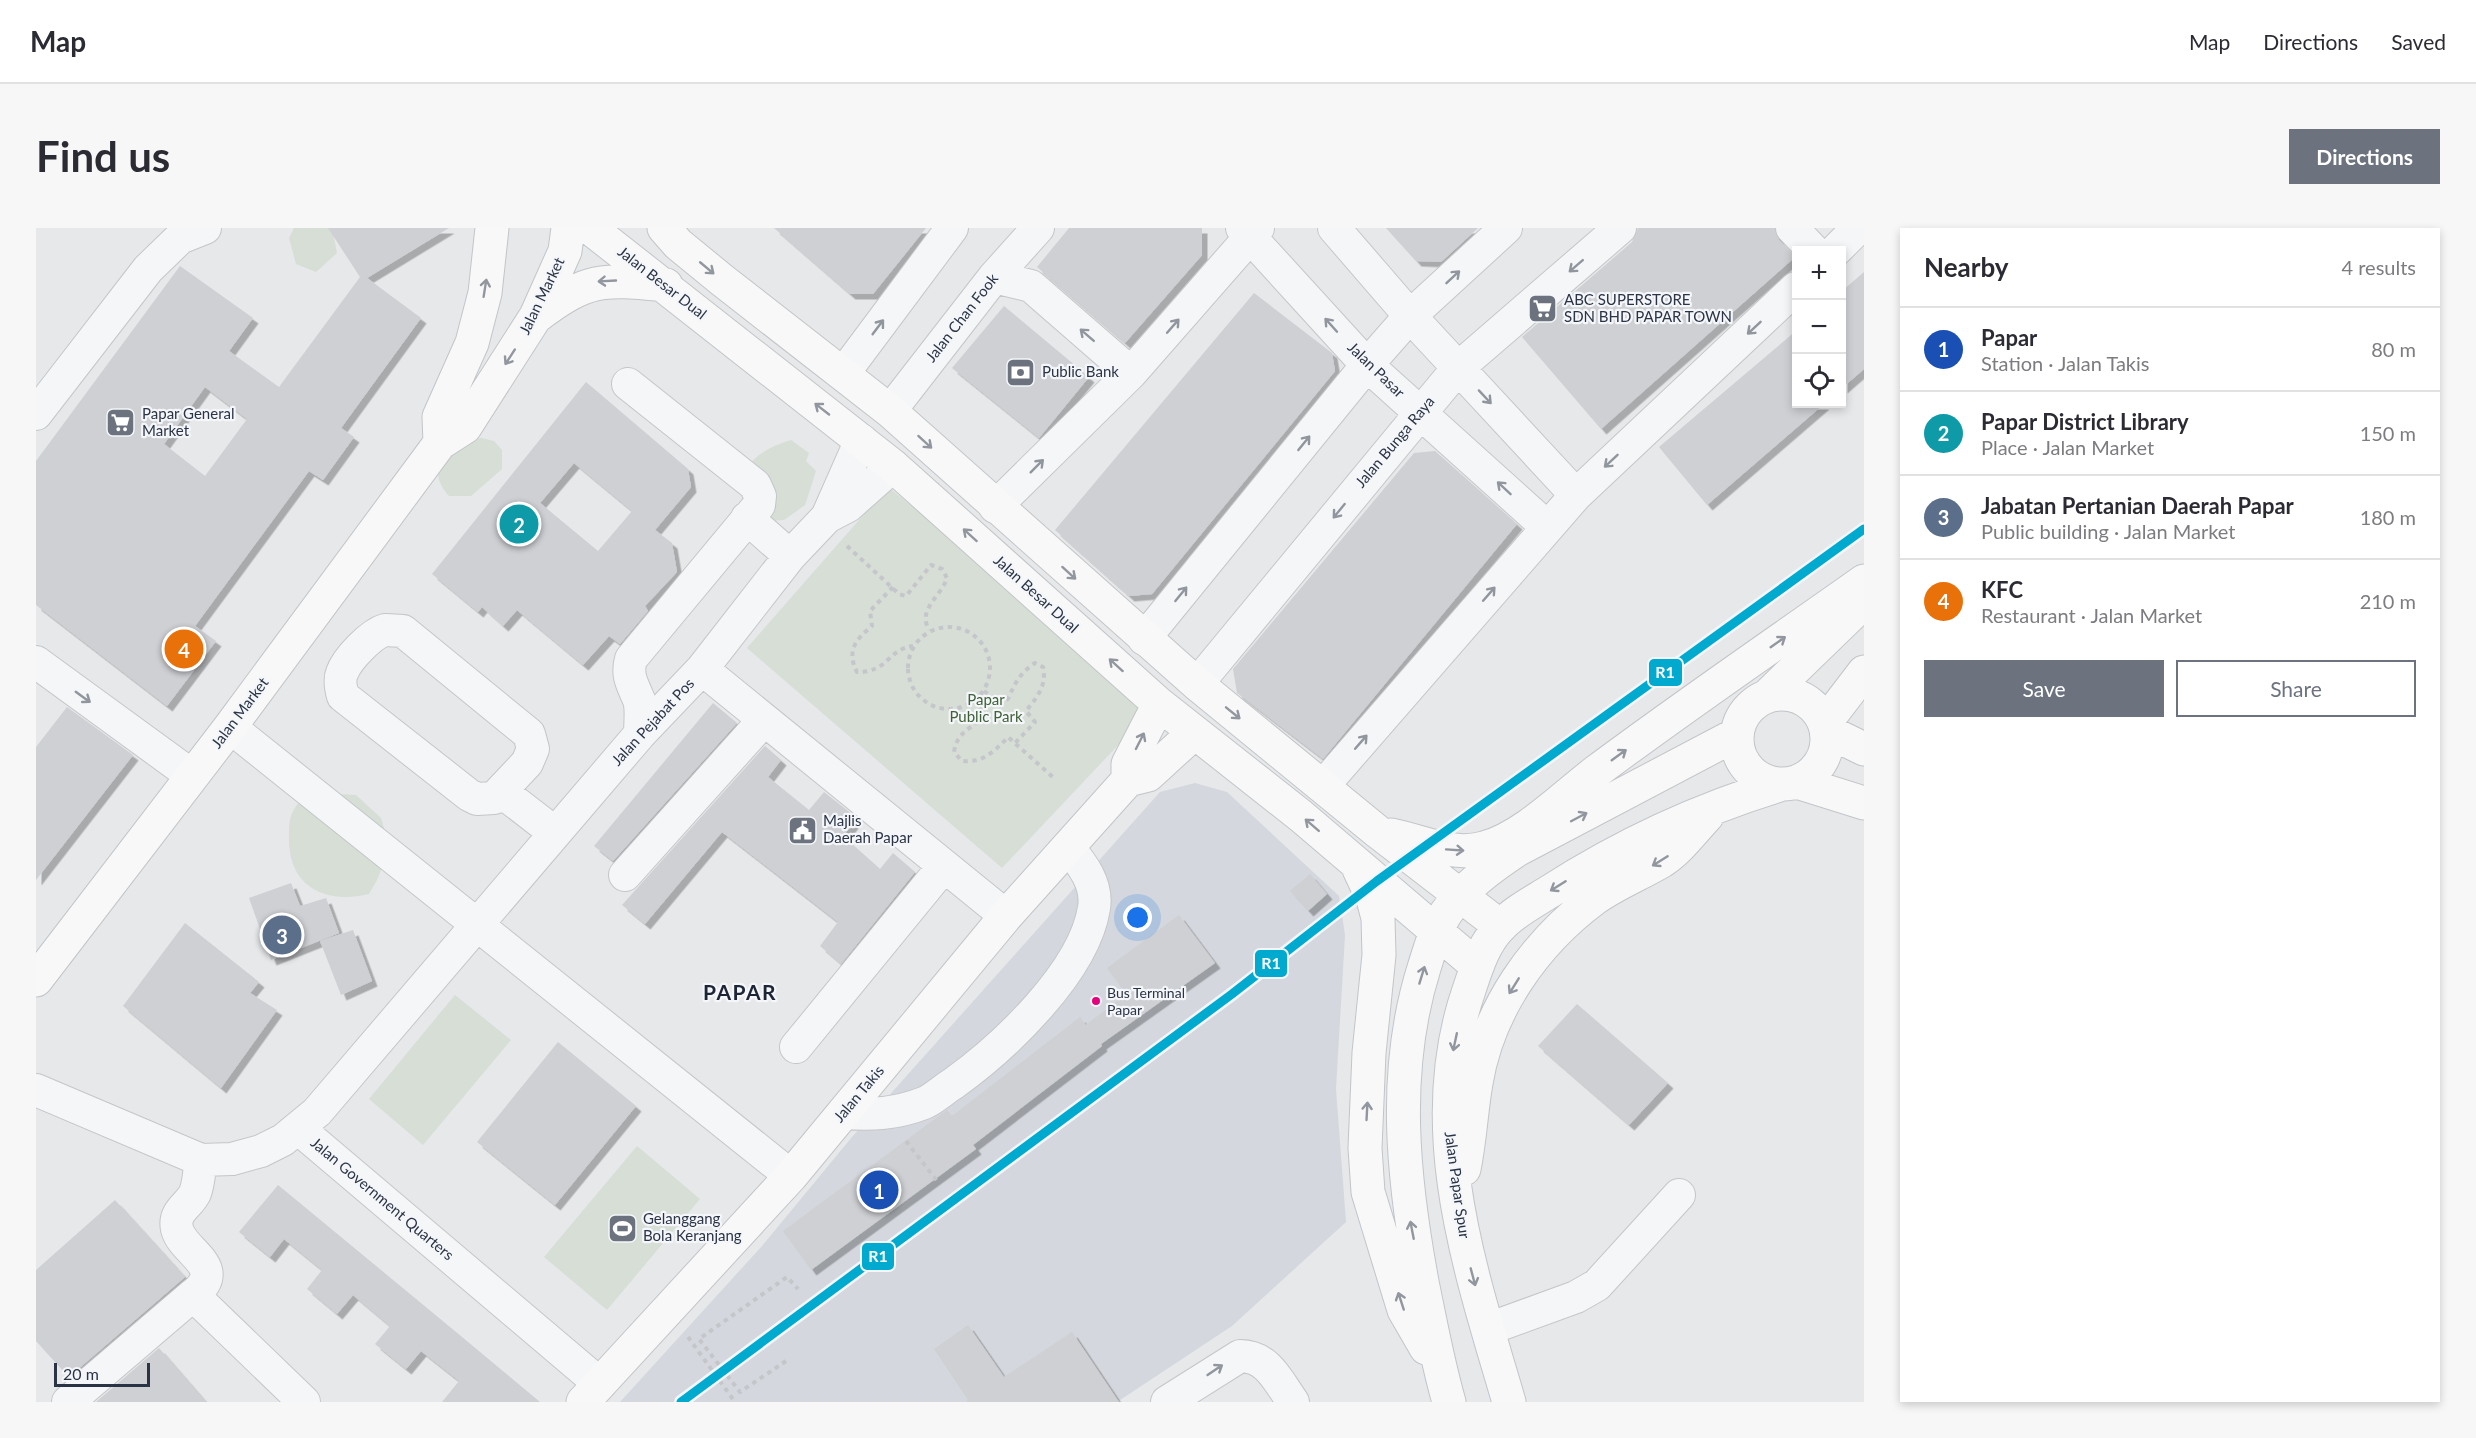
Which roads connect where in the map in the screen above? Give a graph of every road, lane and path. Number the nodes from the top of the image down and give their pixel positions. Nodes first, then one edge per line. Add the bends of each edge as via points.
1 (206, 228) edge
2 (492, 228) edge
3 (568, 228) edge
4 (590, 228) edge
5 (664, 228) edge
6 (952, 228) edge
7 (1038, 228) edge
8 (1334, 228) edge
9 (1506, 228) edge
10 (1620, 228) edge
11 (1792, 228) edge
12 (1857, 228) edge
13 (1250, 231) edge
14 (1809, 246) edge
15 (1840, 246) edge
16 (994, 277) junction
17 (666, 285) junction
18 (1792, 293) edge
19 (536, 316) junction
20 (1410, 316) junction
21 (1367, 365) junction
22 (1458, 368) junction
23 (1131, 373) junction
24 (843, 374) junction
25 (628, 384) dead end
26 (890, 411) junction
27 (1420, 411) junction
28 (36, 414) edge
29 (861, 440) junction
30 (440, 443) junction
31 (893, 466) junction
32 (1576, 495) junction
33 (995, 507) junction
34 (827, 517) junction
35 (747, 518) junction
36 (1547, 527) junction
37 (847, 546) dead end
38 (790, 556) junction
39 (1864, 581) edge
40 (893, 587) junction
41 (1864, 602) edge
42 (929, 630) junction
43 (1144, 639) junction
44 (913, 646) junction
45 (36, 662) edge
46 (702, 669) junction
47 (1864, 672) edge
48 (1197, 684) junction
49 (984, 691) junction
50 (1766, 697) junction
51 (973, 700) junction
52 (1159, 704) junction
53 (764, 720) junction
54 (230, 727) junction
55 (1826, 727) junction
56 (1194, 733) junction
57 (640, 734) junction
58 (1737, 734) junction
59 (1014, 744) junction
60 (1864, 749) edge
61 (191, 776) junction
62 (1055, 779) dead end
63 (1128, 780) junction
64 (1790, 783) junction
65 (1323, 786) junction
66 (502, 792) junction
67 (1864, 803) edge
68 (1716, 806) junction
69 (1378, 832) junction
70 (555, 833) junction
71 (1068, 847) junction
72 (1356, 864) junction
73 (944, 866) junction
74 (625, 875) dead end
75 (1460, 895) junction
76 (1006, 916) junction
77 (478, 926) junction
78 (1500, 926) junction
79 (1436, 931) junction
80 (1477, 966) junction
81 (36, 980) edge
82 (796, 1047) dead end
83 (36, 1090) edge
84 (843, 1113) junction
85 (299, 1128) junction
86 (201, 1160) junction
87 (791, 1176) junction
88 (1679, 1195) dead end
89 (1456, 1202) junction
90 (798, 1289) dead end
91 (193, 1295) junction
92 (1488, 1329) junction
93 (683, 1330) dead end
94 (786, 1361) dead end
95 (1439, 1370) junction
96 (592, 1393) edge
97 (69, 1402) edge
98 (304, 1402) edge
99 (735, 1402) edge
100 (1167, 1402) edge
101 (1293, 1402) edge
102 (1449, 1402) edge
103 (1509, 1402) edge

1 - 28 street via 180,238 148,269
30 -> 2 main road via 439,417 472,343 485,293
3 - 19 main road, Jalan Market via 565,251
4 - 17 main road, Jalan Besar Dual
5 -> 24 main road via 722,280
24 -> 6 street
7 - 16 street, Jalan Chan Fook
8 - 20 street
20 -> 9 street
10 -> 22 street, Jalan Bunga Raya
11 - 14 street
12 - 15 street
21 -> 13 street, Jalan Pasar
23 -> 13 street
23 -> 16 street via 1031,286
16 - 26 street, Jalan Chan Fook
17 -> 19 main road via 609,280 593,283 566,294
29 -> 17 main road, Jalan Besar Dual
18 -> 32 street
19 -> 30 main road, Jalan Market via 465,427
20 - 21 street
20 - 22 street
21 - 27 street, Jalan Pasar
43 -> 21 street
22 - 27 street, Jalan Bunga Raya
22 -> 32 street
33 -> 23 street
24 - 26 main road
25 - 35 street via 755,485 759,505
26 -> 33 main road
36 -> 27 street, Jalan Pasar
27 -> 48 street, Jalan Bunga Raya
29 - 31 main road, Jalan Besar Dual
29 - 34 street, Jalan Pejabat Pos
30 - 54 main road, Jalan Market
31 - 34 street, Jalan Pejabat Pos via 848,506
52 -> 31 main road, Jalan Besar Dual
32 - 36 street
33 -> 43 main road
34 - 38 street, Jalan Pejabat Pos
35 - 38 street
35 - 57 street via 631,659 628,670 640,702
65 -> 36 street
37 - 40 path
38 - 46 street, Jalan Pejabat Pos
69 -> 39 main road via 1448,850 1497,845
40 - 42 path via 906,596 931,565 942,569 947,578 944,588 925,616
40 - 44 path via 870,611 872,626 854,644 852,661 857,672 871,672 902,648
41 - 50 main road
42 - 44 path
42 - 49 path via 950,628 971,634 984,646 990,659
43 - 48 main road
44 - 51 path via 908,676 924,699 954,710
45 -> 61 street
46 - 53 street
46 - 57 street, Jalan Pejabat Pos
47 - 55 main road
48 -> 65 main road
49 - 51 path
49 - 59 path via 999,703 1008,699 1025,669 1035,663 1044,667 1046,678 1026,711 1035,722
50 - 55 main road via 1794,696 1817,711
50 - 58 main road via 1742,718
51 - 59 path via 982,708 983,718 960,733 956,741 954,752 962,761 974,762 988,755 1008,737
52 - 56 main road, Jalan Besar Dual
63 -> 52 main road, Jalan Takis via 1128,764
53 - 73 street
53 - 74 street
54 - 61 main road, Jalan Market
54 - 77 street
55 - 60 main road
55 - 64 main road via 1827,747 1822,762 1811,774
56 - 63 main road, Jalan Takis via 1148,775
72 -> 56 main road, Jalan Besar Dual
57 - 70 street, Jalan Pejabat Pos
58 - 64 main road via 1741,756 1754,775 1768,782
75 -> 58 main road via 1516,850
59 - 62 path
61 - 81 main road, Jalan Market
63 - 71 main road, Jalan Takis
64 - 67 main road
64 - 68 main road
65 - 69 main road
66 - 66 street via 530,756 533,748 529,734 403,631 376,632 342,673 343,696 469,795 486,800
66 - 70 street
68 -> 78 main road via 1622,849
68 -> 89 main road via 1664,860 1596,897 1570,918 1525,968 1488,1038 1476,1082 1469,1145
69 - 75 main road
70 - 77 street, Jalan Pejabat Pos
71 - 76 main road, Jalan Takis
71 - 84 street via 1090,876 1095,906 1086,936 1022,1026 926,1102 894,1113
72 - 79 main road, Jalan Besar Dual
95 -> 72 main road via 1404,1310 1368,1192 1365,1148 1378,918
73 - 76 street
73 - 82 street
75 - 78 main road
75 - 79 main road
76 - 84 main road, Jalan Takis
77 - 85 street, Jalan Pejabat Pos
77 - 87 street
78 - 80 main road, Jalan Papar Spur
79 - 80 main road, Jalan Besar Dual
95 -> 79 main road via 1409,1211 1402,1144 1408,1041 1418,987
80 -> 89 main road, Jalan Papar Spur via 1461,1015 1448,1100 1448,1145
83 - 86 street, Jalan Government Quarters
84 - 87 main road, Jalan Takis
85 - 86 street, Jalan Government Quarters via 261,1151 232,1159
85 - 96 street, Jalan Government Quarters
86 - 91 street via 194,1194 176,1222 183,1240 205,1264 204,1284
87 - 96 main road, Jalan Takis
88 - 92 street via 1597,1285 1576,1297
89 -> 92 main road, Jalan Papar Spur
90 - 94 path via 787,1277 699,1339 740,1392
91 - 97 street
91 - 98 street
92 - 103 main road, Jalan Papar Spur
93 - 99 path
95 - 102 main road
100 -> 101 street via 1240,1356 1261,1360

